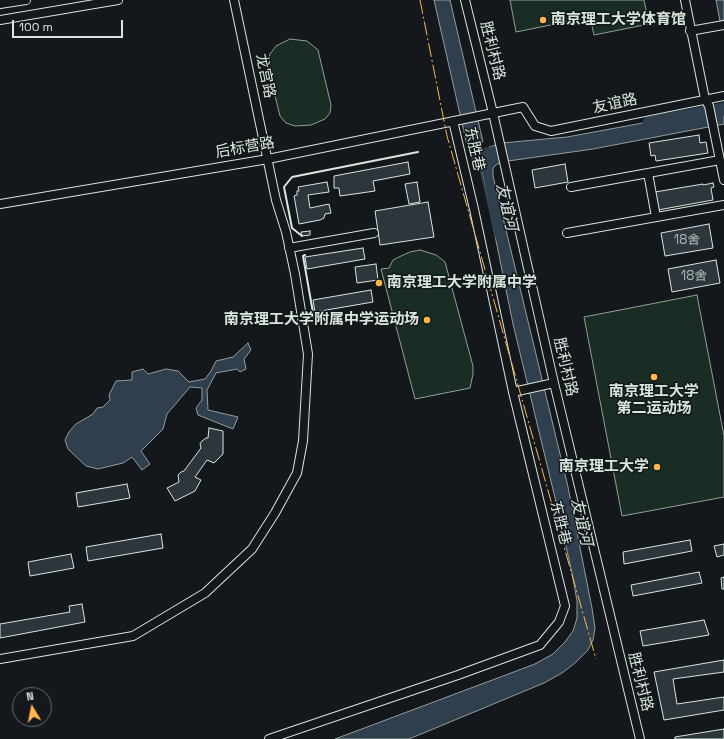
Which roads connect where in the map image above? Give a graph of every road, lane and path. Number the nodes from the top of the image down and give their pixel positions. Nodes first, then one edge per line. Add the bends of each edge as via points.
1 (26, 0) edge
2 (118, 0) edge
3 (234, 0) edge
4 (466, 0) edge
5 (685, 0) edge
6 (0, 4) edge
7 (0, 20) edge
8 (724, 25) edge
9 (690, 31) junction
10 (724, 96) edge
11 (707, 103) junction
12 (524, 107) joint
13 (489, 114) junction
14 (453, 121) junction
15 (268, 158) junction
16 (720, 160) junction
17 (723, 169) edge
18 (648, 173) junction
19 (724, 180) edge
20 (571, 187) dead end
21 (0, 204) edge
22 (724, 205) edge
23 (656, 217) junction
24 (374, 233) dead end
25 (567, 233) dead end
26 (289, 248) junction
27 (554, 383) junction
28 (517, 391) junction
29 (0, 659) edge
30 (269, 739) edge
31 (640, 739) edge

1 - 6 street
2 - 7 street
3 - 15 street, 龙宫路
4 - 13 street, 胜利村路
5 - 9 street
8 - 9 street
9 - 11 street
10 - 11 street, 友谊路
11 - 12 street, 友谊路 via 551,131 535,126
11 - 16 street
12 - 13 street, 后标营路
13 - 14 street, 后标营路
13 - 27 street, 胜利村路 via 496,125
14 - 15 street, 后标营路
14 - 28 street, 东胜巷
15 - 21 street, 后标营路
15 - 26 street, 龙宫路
16 - 17 street
16 - 18 street
17 - 19 street
18 - 20 street
18 - 23 street
22 - 23 street
23 - 25 street
24 - 26 street
26 - 29 street, 龙宫路 via 308,354 303,441 297,473 252,549 205,593 133,636
27 - 28 street
27 - 31 street, 胜利村路
28 - 30 street, 东胜巷 via 565,606 559,622 540,645

